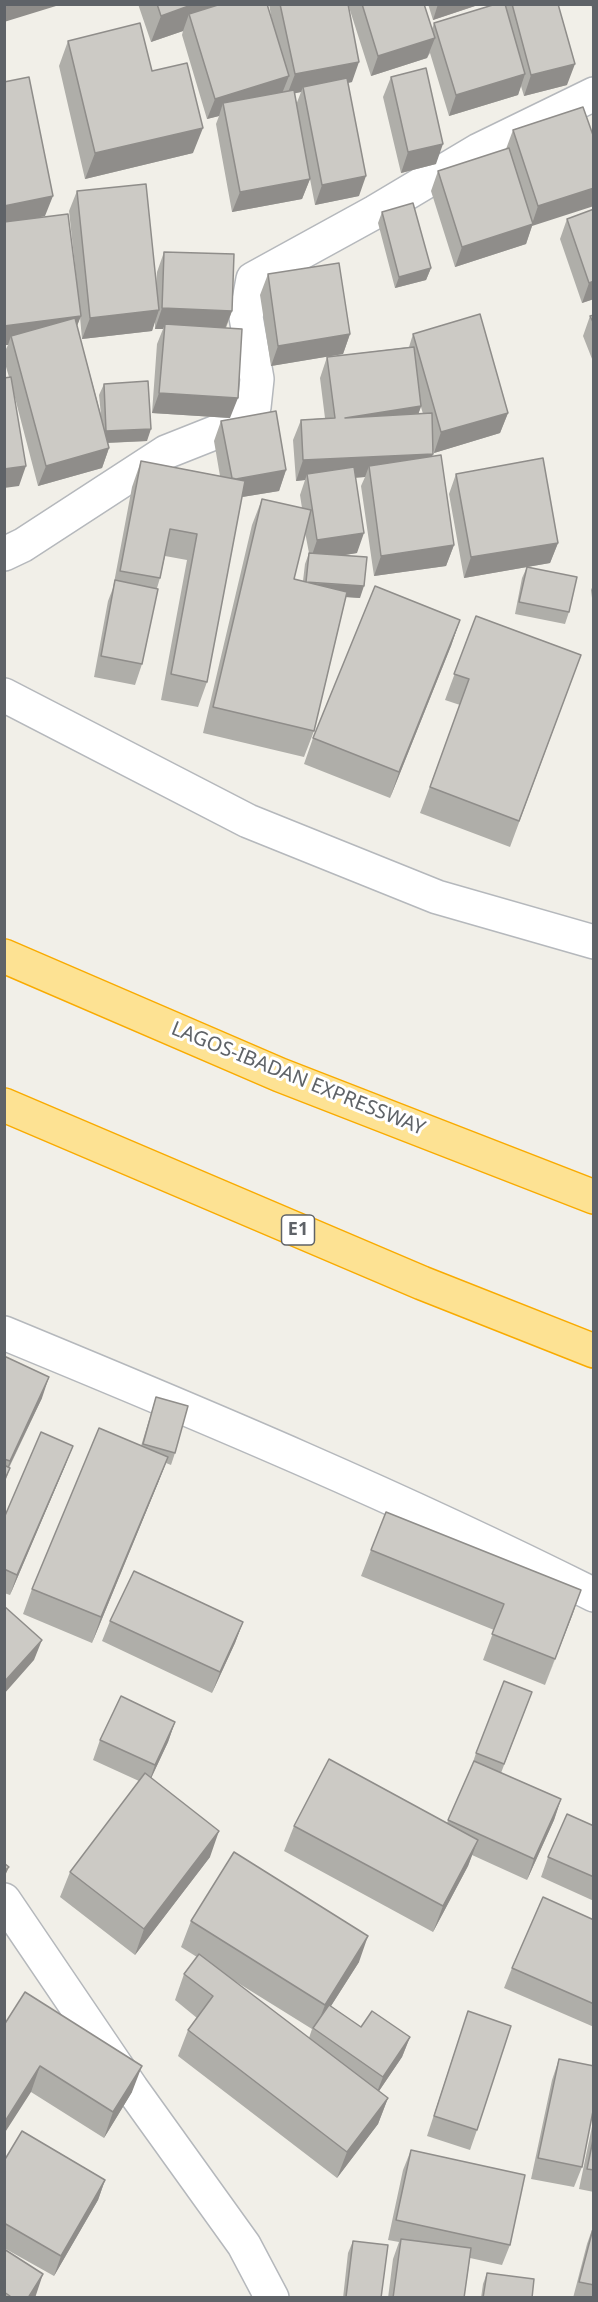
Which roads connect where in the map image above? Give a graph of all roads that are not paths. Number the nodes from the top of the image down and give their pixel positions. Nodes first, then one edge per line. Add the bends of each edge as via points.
1 (594, 94) edge
2 (4, 554) edge
3 (4, 695) edge
4 (594, 942) edge
5 (4, 956) edge
6 (4, 1105) edge
7 (594, 1197) edge
8 (4, 1333) edge
9 (594, 1351) edge
10 (594, 1595) edge
11 (4, 1900) edge
12 (272, 2298) edge

1 - 2 street via 479,150 253,279 246,317 257,379 254,407 219,431 166,452
3 - 4 street via 248,821 437,897
5 - 7 highway, LAGOS-IBADAN EXPRESSWAY via 280,1075
6 - 9 highway, E1 via 422,1283
8 - 10 street via 211,1419 514,1554
11 - 12 street via 244,2245

